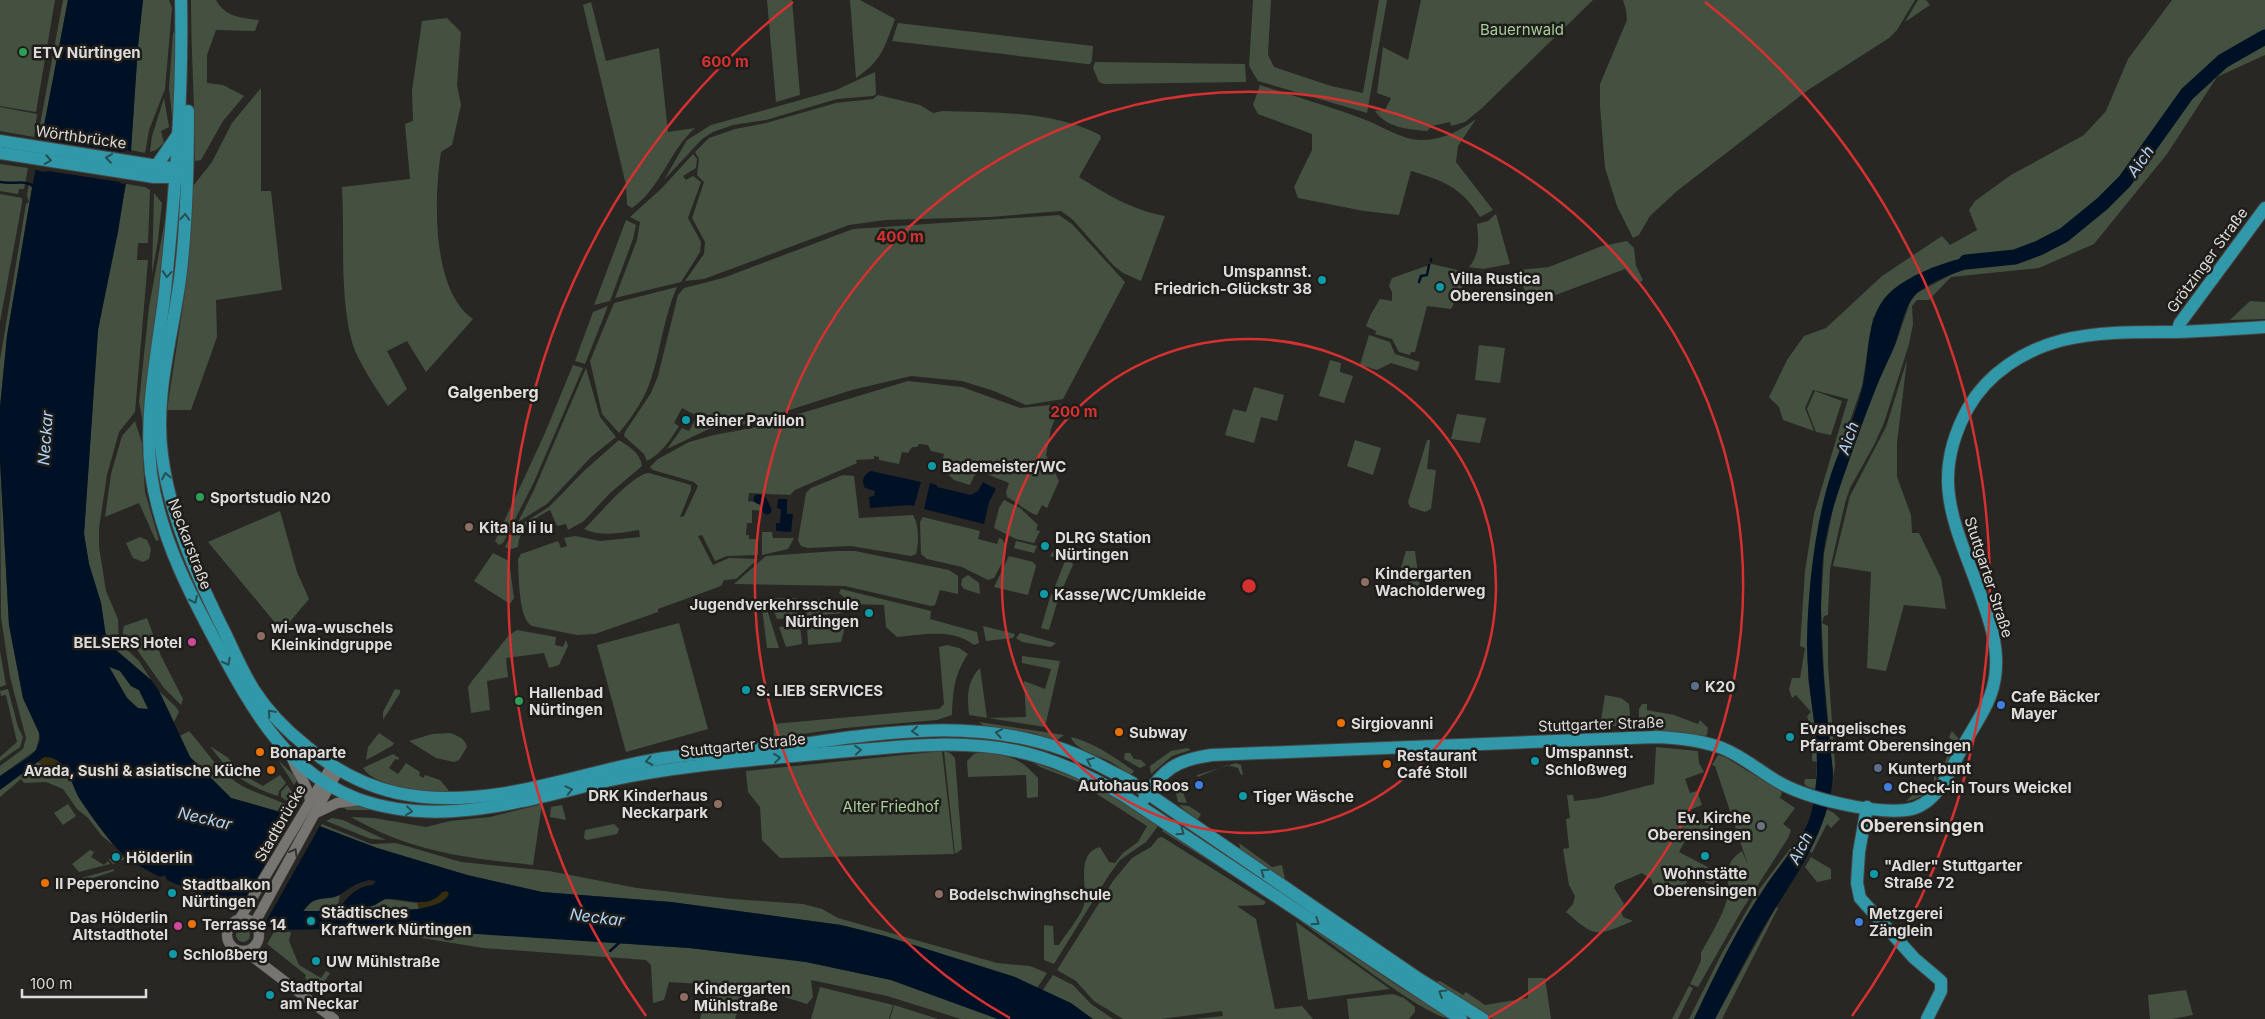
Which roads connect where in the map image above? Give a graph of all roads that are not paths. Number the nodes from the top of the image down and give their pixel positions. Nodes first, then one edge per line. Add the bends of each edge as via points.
1 (181, 0) edge
2 (182, 68) junction
3 (179, 131) junction
4 (0, 140) edge
5 (0, 153) edge
6 (155, 171) junction
7 (179, 172) junction
8 (2265, 208) edge
9 (170, 225) junction
10 (168, 317) junction
11 (2265, 327) edge
12 (2177, 332) junction
13 (184, 540) junction
14 (171, 546) junction
15 (294, 737) junction
16 (287, 751) junction
17 (335, 769) junction
18 (326, 783) junction
19 (1148, 793) junction
20 (361, 800) junction
21 (308, 804) junction
22 (1140, 805) junction
23 (1867, 807) junction
24 (316, 814) junction
25 (240, 918) junction
26 (255, 923) junction
27 (256, 944) junction
28 (246, 951) junction
29 (267, 967) junction
30 (334, 1019) edge
31 (1461, 1019) edge
32 (1483, 1019) edge
33 (1927, 1019) edge

1 - 2 main road
2 - 3 main road
2 - 7 main road via 188,108
3 - 6 main road
3 - 7 main road
6 -> 4 main road, Wörthbrücke
5 -> 6 main road, Wörthbrücke
6 - 7 main road
6 - 9 main road via 169,196
7 - 9 main road, Neckarstraße
10 -> 7 main road, Neckarstraße via 181,265
8 - 12 main road, Grötzinger Straße via 2180,323
9 -> 10 main road, Neckarstraße
13 -> 10 main road, Neckarstraße via 169,492 159,430
10 - 14 main road, Neckarstraße via 150,405 149,449 156,499
11 - 12 main road, Stuttgarter Straße
12 - 23 main road, Stuttgarter Straße via 2104,335 2055,343 2015,359 2000,369 1973,400 1958,426 1950,451 1948,496 1994,638 1996,658 1990,698 1946,780 1930,798 1912,809 1889,811
13 - 14 main road
15 -> 13 main road, Neckarstraße via 265,706 246,678
14 -> 16 main road, Neckarstraße via 205,622 248,703
15 - 16 main road
15 - 17 main road, Neckarstraße
16 - 18 main road, Neckarstraße
16 - 21 street via 308,788
17 - 18 street, Stadtbrücke
19 -> 17 main road, Stuttgarter Straße via 1064,749 1014,736 963,730 916,730 658,759 521,790 462,798 395,794
18 - 20 main road, Stuttgarter Straße
18 - 21 street, Stadtbrücke
18 - 24 street, Stadtbrücke
19 - 22 main road, Stuttgarter Straße
19 - 23 main road, Stuttgarter Straße via 1170,767 1212,755 1656,737 1696,740 1719,747 1776,781 1809,796
32 -> 19 main road via 1416,977
20 -> 22 main road, Stuttgarter Straße via 413,812 452,812 506,805 684,767 907,746 962,744 1016,751 1048,760 1093,778
20 - 24 street via 337,803
21 - 25 street, Stadtbrücke
22 -> 31 main road
23 - 33 main road via 1859,852 1857,883 1860,898 1903,947 1942,984
26 -> 24 street, Stadtbrücke
25 - 26 street
25 - 28 street via 232,924 227,936 234,948
26 - 27 street
27 - 28 street
27 - 29 street
28 - 29 street
29 - 30 street

